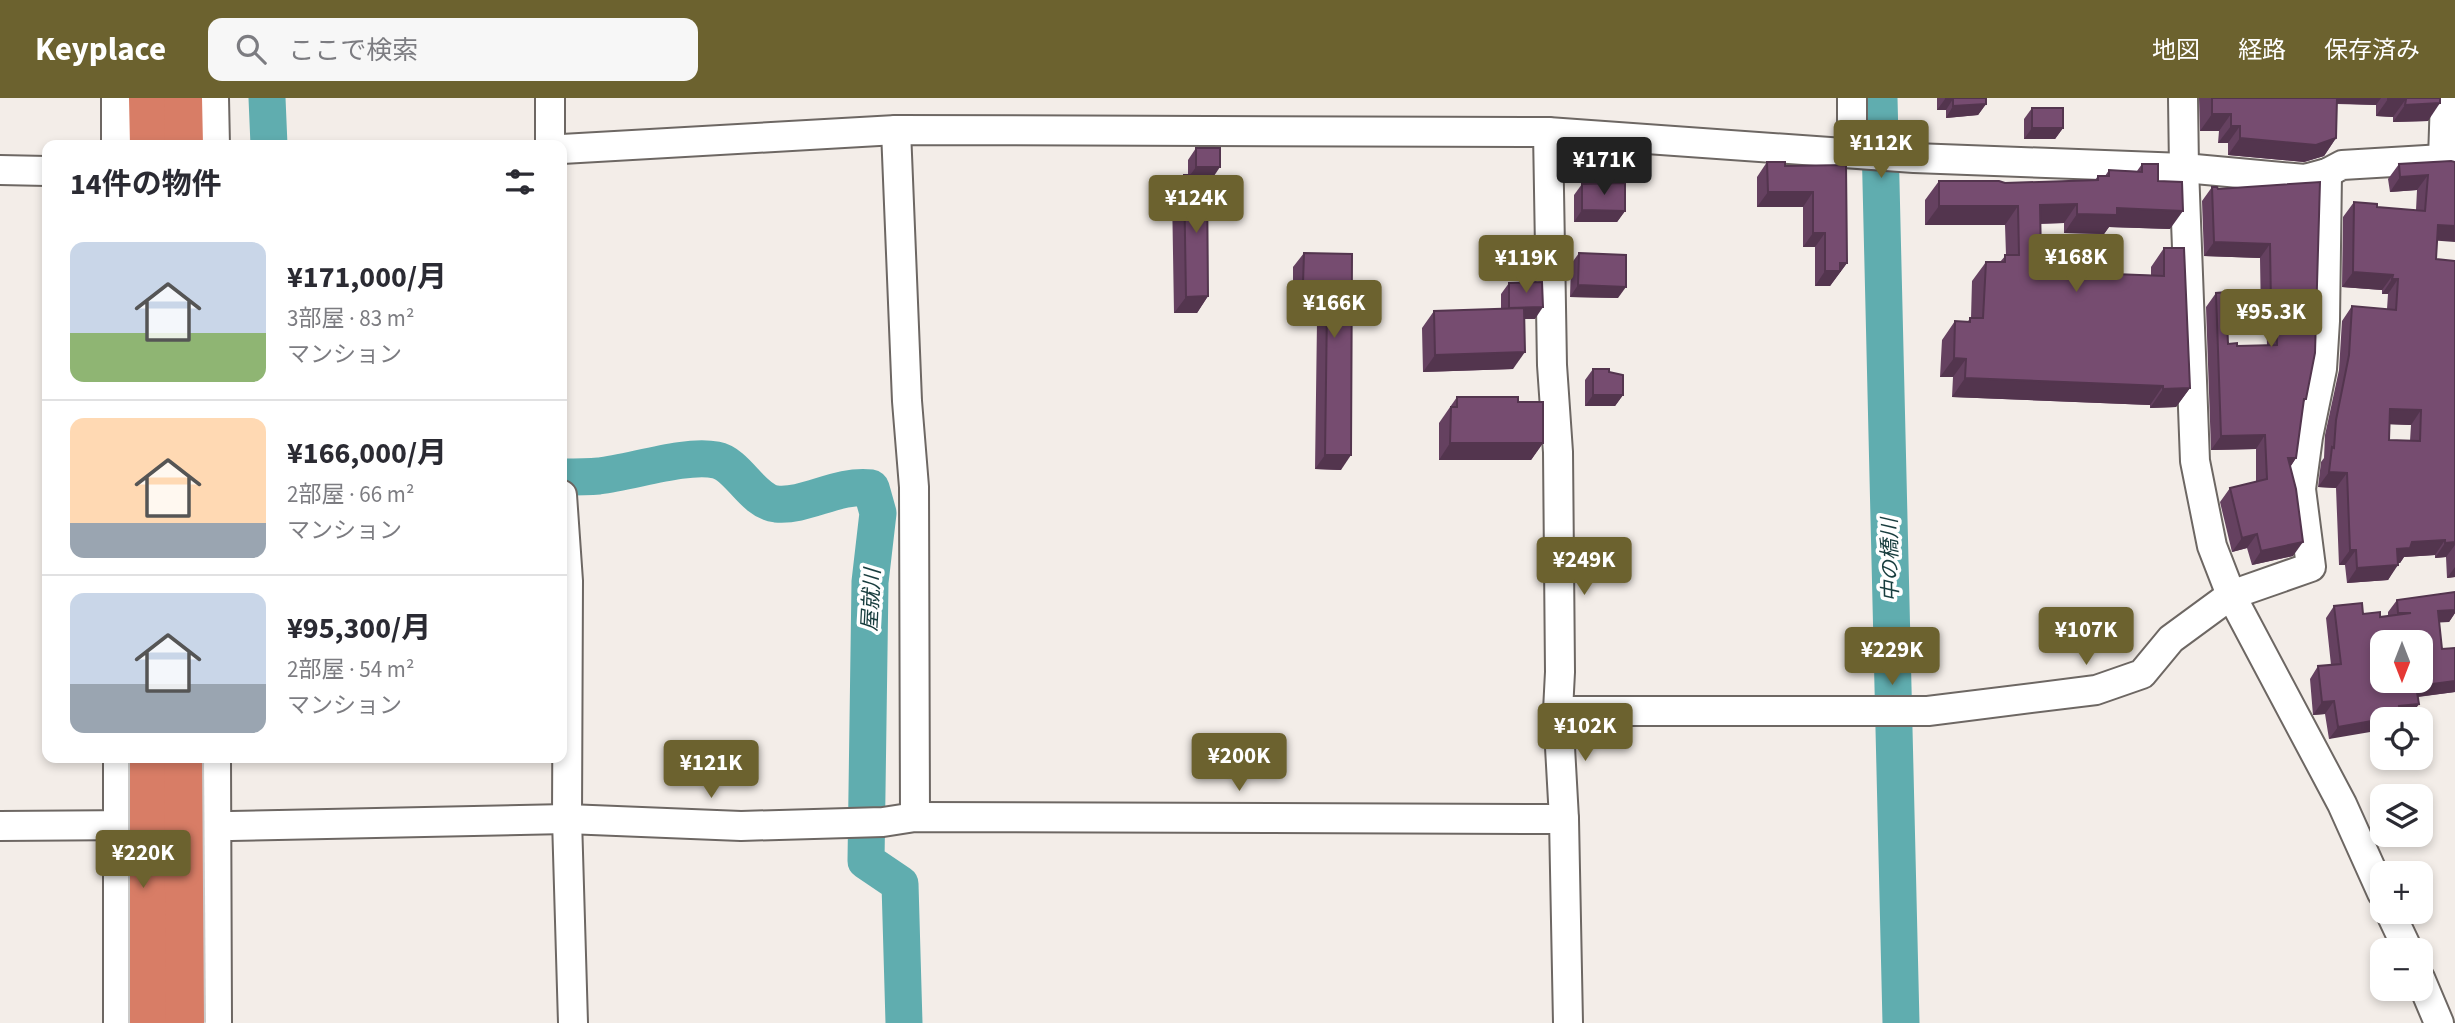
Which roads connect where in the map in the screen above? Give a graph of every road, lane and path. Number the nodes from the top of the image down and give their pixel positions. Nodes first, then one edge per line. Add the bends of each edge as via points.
1 (116, 98) edge
2 (143, 98) edge
3 (148, 98) edge
4 (185, 98) edge
5 (214, 98) edge
6 (550, 98) edge
7 (1852, 98) edge
8 (2183, 98) edge
9 (2445, 98) edge
10 (896, 130) junction
11 (1548, 132) junction
12 (116, 140) edge
13 (143, 140) edge
14 (149, 140) edge
15 (185, 140) edge
16 (215, 140) edge
17 (550, 140) edge
18 (567, 149) edge
19 (1852, 153) junction
20 (2449, 161) edge
21 (2184, 168) junction
22 (0, 170) edge
23 (42, 171) edge
24 (2327, 173) junction
25 (567, 567) edge
26 (2231, 596) junction
27 (1558, 711) junction
28 (119, 763) edge
29 (146, 763) edge
30 (147, 763) edge
31 (184, 763) edge
32 (192, 763) edge
33 (216, 763) edge
34 (915, 817) junction
35 (567, 819) junction
36 (1564, 819) junction
37 (0, 825) edge
38 (131, 825) junction
39 (212, 826) junction
40 (2370, 866) edge
41 (2430, 1001) edge
42 (118, 1023) edge
43 (147, 1023) edge
44 (185, 1023) edge
45 (191, 1023) edge
46 (217, 1023) edge
47 (573, 1023) edge
48 (1568, 1023) edge
49 (2439, 1023) edge

1 - 12 street
2 - 13 highway
3 - 14 highway
4 - 15 highway
5 - 16 street
6 - 17 street
7 - 19 street
8 - 21 street
9 - 20 street
10 - 11 street
10 - 18 street
10 - 34 street via 914,487
11 - 19 street
11 - 27 street via 1558,462
19 - 21 street
20 - 24 street via 2342,165
21 - 24 street via 2305,179
21 - 26 street via 2195,461 2212,546
22 - 23 street
24 - 26 street via 2322,369 2301,489 2311,567
25 - 35 street
26 - 27 street via 2171,639 2142,674 2096,690 1928,711
26 - 40 street via 2342,804
27 - 36 street
28 - 38 street
29 - 38 highway
30 - 43 highway, bridge
31 - 44 highway, bridge
32 - 39 highway
33 - 39 street
34 - 35 street via 741,826
34 - 36 street
35 - 39 street
35 - 47 street
36 - 48 street
37 - 38 street
38 - 39 street
38 - 42 street
38 - 43 highway
39 - 45 highway
39 - 46 street
41 - 49 street

